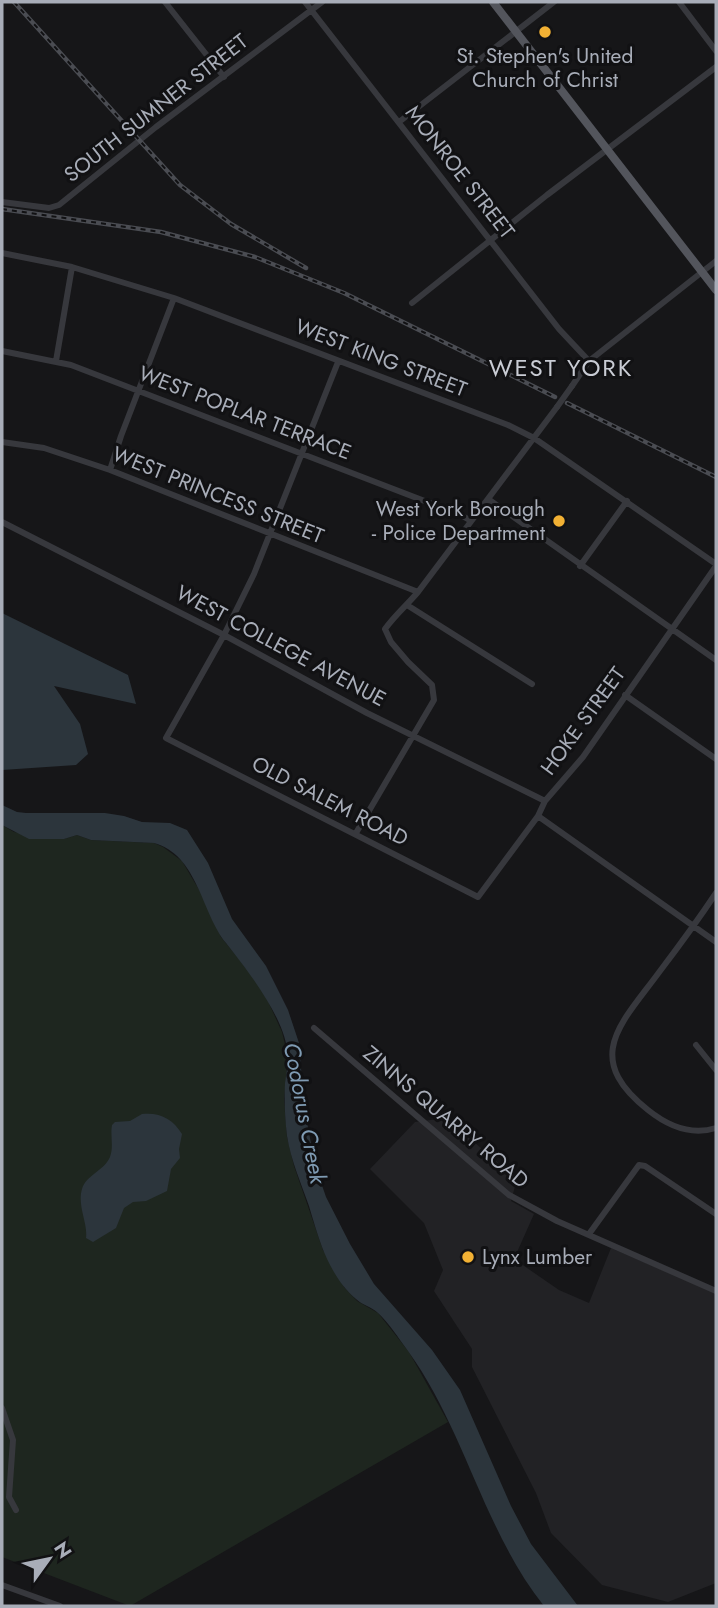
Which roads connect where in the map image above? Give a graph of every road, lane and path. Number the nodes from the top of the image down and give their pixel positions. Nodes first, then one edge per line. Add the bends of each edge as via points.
1 (166, 2) edge
2 (305, 2) edge
3 (322, 2) edge
4 (493, 2) edge
5 (554, 2) edge
6 (679, 2) edge
7 (311, 9) junction
8 (516, 31) junction
9 (716, 51) edge
10 (716, 67) edge
11 (223, 76) junction
12 (399, 122) junction
13 (608, 150) junction
14 (2, 202) edge
15 (492, 240) junction
16 (2, 253) edge
17 (716, 261) edge
18 (72, 267) junction
19 (703, 272) junction
20 (716, 290) edge
21 (174, 298) junction
22 (412, 303) dead end
23 (2, 351) edge
24 (56, 361) junction
25 (589, 361) junction
26 (338, 362) junction
27 (138, 391) junction
28 (534, 438) junction
29 (2, 442) edge
30 (301, 454) junction
31 (110, 470) junction
32 (488, 499) junction
33 (627, 501) junction
34 (471, 521) junction
35 (2, 522) edge
36 (271, 534) junction
37 (716, 565) edge
38 (580, 566) junction
39 (418, 592) junction
40 (407, 605) junction
41 (672, 629) junction
42 (224, 635) junction
43 (716, 660) edge
44 (533, 684) dead end
45 (625, 695) junction
46 (412, 734) junction
47 (716, 759) edge
48 (545, 800) junction
49 (538, 816) junction
50 (356, 833) junction
51 (716, 893) edge
52 (478, 897) joint
53 (693, 925) junction
54 (716, 942) edge
55 (314, 1028) dead end
56 (696, 1045) dead end
57 (716, 1070) edge
58 (716, 1128) edge
59 (716, 1214) edge
60 (589, 1234) junction
61 (716, 1291) edge
62 (2, 1408) edge
63 (16, 1510) dead end
64 (2, 1585) edge
65 (60, 1606) edge

1 - 11 street
2 - 7 street, MONROE STREET
3 - 7 street, SOUTH SUMNER STREET
4 - 8 main road
5 - 8 street
6 - 9 street
7 - 11 street, SOUTH SUMNER STREET
7 - 12 street, MONROE STREET
8 - 12 street
8 - 13 main road
10 - 13 street
11 - 14 street, SOUTH SUMNER STREET via 59,205 49,208
12 - 15 street, MONROE STREET
13 - 15 street
13 - 19 main road
15 - 22 street
15 - 25 street, MONROE STREET
16 - 18 street, WEST KING STREET
17 - 19 street
18 - 21 street, WEST KING STREET
18 - 24 street
19 - 20 main road
19 - 25 street
21 - 26 street, WEST KING STREET
21 - 27 street
23 - 24 street, WEST POPLAR TERRACE
24 - 27 street, WEST POPLAR TERRACE
25 - 28 street, bridge
26 - 28 street, WEST KING STREET
26 - 30 street
27 - 30 street, WEST POPLAR TERRACE
27 - 31 street
28 - 32 street
28 - 33 street, WEST KING STREET
29 - 31 street, WEST PRINCESS STREET via 44,448
30 - 34 street, WEST POPLAR TERRACE
30 - 36 street
31 - 36 street, WEST PRINCESS STREET
32 - 34 street
32 - 38 street
33 - 37 street, WEST KING STREET
33 - 38 street
34 - 39 street
35 - 42 street, WEST COLLEGE AVENUE
36 - 39 street, WEST PRINCESS STREET
36 - 42 street
37 - 41 street, HOKE STREET
38 - 41 street
39 - 40 street
40 - 44 street
40 - 46 street via 385,629 391,642 432,685 434,700
41 - 43 street
41 - 45 street, HOKE STREET
42 - 46 street, WEST COLLEGE AVENUE
42 - 50 street, OLD SALEM ROAD via 166,738
45 - 47 street
45 - 48 street, HOKE STREET via 583,757
46 - 48 street, WEST COLLEGE AVENUE
46 - 50 street
48 - 49 street, HOKE STREET
49 - 52 street, HOKE STREET
49 - 53 street
50 - 52 street, OLD SALEM ROAD
51 - 53 street
53 - 54 street
53 - 58 street via 619,1026 613,1066 628,1093 668,1123 702,1132
55 - 60 street, ZINNS QUARRY ROAD via 509,1195
56 - 57 street
59 - 60 street via 639,1166
60 - 61 street, ZINNS QUARRY ROAD
62 - 63 street via 13,1440 9,1497
64 - 65 street

